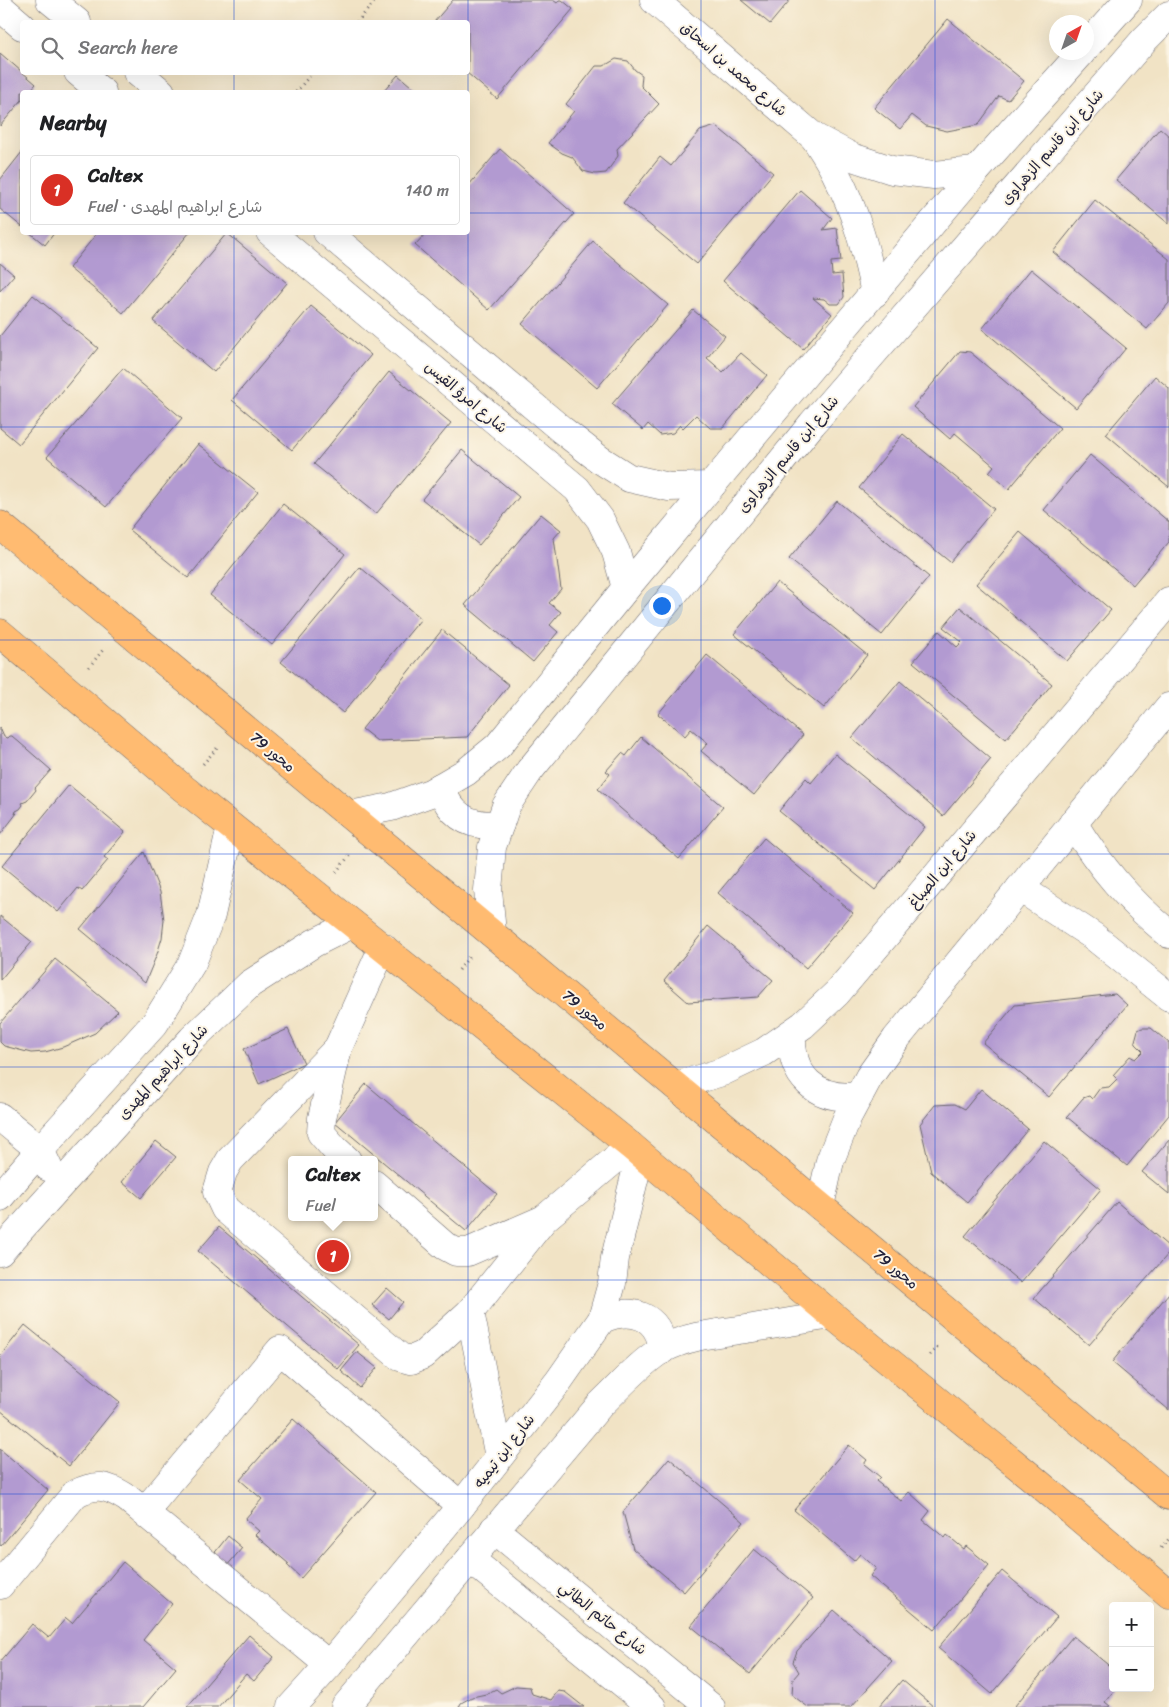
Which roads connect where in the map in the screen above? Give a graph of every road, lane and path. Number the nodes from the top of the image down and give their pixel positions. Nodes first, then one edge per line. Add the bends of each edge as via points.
1 (50, 0) edge
2 (376, 0) edge
3 (654, 0) edge
4 (1128, 0) edge
5 (0, 7) edge
6 (1169, 15) edge
7 (75, 20) edge
8 (358, 20) edge
9 (20, 24) edge
10 (1094, 38) edge
11 (1075, 60) edge
12 (82, 75) edge
13 (141, 75) edge
14 (311, 75) edge
15 (100, 90) edge
16 (159, 90) edge
17 (298, 90) edge
18 (814, 137) junction
19 (976, 171) junction
20 (274, 235) edge
21 (331, 235) edge
22 (875, 292) junction
23 (784, 400) junction
24 (812, 424) junction
25 (711, 486) junction
26 (0, 525) edge
27 (626, 588) junction
28 (1169, 600) edge
29 (123, 627) junction
30 (0, 633) edge
31 (68, 691) junction
32 (1169, 707) edge
33 (239, 723) junction
34 (440, 787) junction
35 (183, 788) junction
36 (1073, 823) junction
37 (360, 824) junction
38 (500, 824) junction
39 (231, 827) junction
40 (1020, 888) junction
41 (316, 895) junction
42 (352, 924) junction
43 (490, 932) junction
44 (1169, 934) edge
45 (383, 947) junction
46 (442, 994) junction
47 (1169, 998) edge
48 (792, 1033) junction
49 (338, 1048) junction
50 (676, 1086) junction
51 (859, 1096) junction
52 (0, 1117) edge
53 (40, 1150) junction
54 (635, 1150) junction
55 (342, 1156) edge
56 (5, 1180) edge
57 (378, 1187) edge
58 (55, 1190) junction
59 (820, 1206) junction
60 (544, 1219) junction
61 (0, 1252) edge
62 (470, 1312) junction
63 (832, 1314) junction
64 (602, 1319) junction
65 (958, 1321) junction
66 (662, 1350) junction
67 (912, 1379) junction
68 (499, 1456) junction
69 (1169, 1496) edge
70 (461, 1506) junction
71 (144, 1512) junction
72 (494, 1529) junction
73 (470, 1559) junction
74 (0, 1585) edge
75 (1169, 1594) edge
76 (328, 1666) junction
77 (291, 1707) edge
78 (345, 1707) edge
79 (652, 1707) edge
80 (711, 1707) edge

1 - 7 street
2 - 8 path
3 - 18 street, شارع محمد بن اسحاق
4 - 10 street
5 - 9 street
6 - 24 street, شارع ابن قاسم الزهراوى
11 - 19 street
12 - 15 street
13 - 16 street
14 - 17 path
18 - 19 street, شارع محمد بن اسحاق via 852,157 892,170 934,174
18 - 22 street, شارع محمد بن اسحاق via 854,212
19 - 22 street
20 - 27 street, شارع امرؤ القيس via 577,490 600,519 616,552
21 - 25 street via 599,459 629,478 669,487
22 - 23 street
23 - 24 street
23 - 25 street
24 - 38 street, شارع ابن قاسم الزهراوى via 530,770 506,806
25 - 27 street
26 - 29 main road, محور 79
27 - 34 street via 498,746 466,772
28 - 48 street, شارع ابن الصباغ via 837,993
29 - 31 path
29 - 33 main road, محور 79
30 - 31 main road
31 - 35 main road
32 - 36 street
33 - 35 path
33 - 37 main road, محور 79
34 - 37 street
34 - 38 street via 452,810 462,818 474,823
35 - 39 main road
36 - 40 street
36 - 44 street via 1123,891
37 - 41 path
37 - 43 main road, محور 79
38 - 43 street, شارع ابن قاسم الزهراوى via 492,847 488,890
39 - 41 main road
39 - 53 street via 211,915 192,963 155,1023
40 - 47 street via 1094,936
40 - 51 street via 896,1040
41 - 42 main road
42 - 45 main road
42 - 58 street, شارع ابراهيم المهدى via 306,947 250,984 192,1038
43 - 46 path
43 - 50 main road, محور 79
45 - 46 main road
45 - 49 street
46 - 54 main road
48 - 50 street, شارع ابن الصباغ via 764,1052 722,1072
48 - 51 street via 794,1060 808,1082 832,1096
49 - 55 street via 321,1133
49 - 62 street via 230,1160 217,1192 225,1209 400,1357 411,1360 423,1355
50 - 59 main road, محور 79
51 - 59 street via 830,1161
52 - 53 street
53 - 56 street
53 - 58 street
54 - 60 street
54 - 63 main road
54 - 64 street, شارع ابن تيميه via 612,1283
56 - 58 street
57 - 60 street via 456,1252 468,1252
58 - 61 street, شارع ابراهيم المهدى
59 - 65 main road, محور 79
60 - 62 street
62 - 68 street
63 - 66 street via 721,1331 691,1338
63 - 67 main road
64 - 66 street via 626,1312 641,1316 655,1327 661,1337
64 - 68 street, شارع ابن تيميه via 558,1382
65 - 67 path
65 - 69 main road, محور 79
66 - 72 street via 630,1375 600,1406
67 - 75 main road
68 - 70 street, شارع ابن تيميه
70 - 71 street via 280,1350
70 - 76 street, شارع ابن تيميه
71 - 74 street via 115,1490 101,1486 81,1490 65,1504
71 - 76 street
72 - 73 street
72 - 80 street, شارع حاتم الطائي
73 - 78 street
73 - 79 street
76 - 77 street, شارع ابن تيميه

